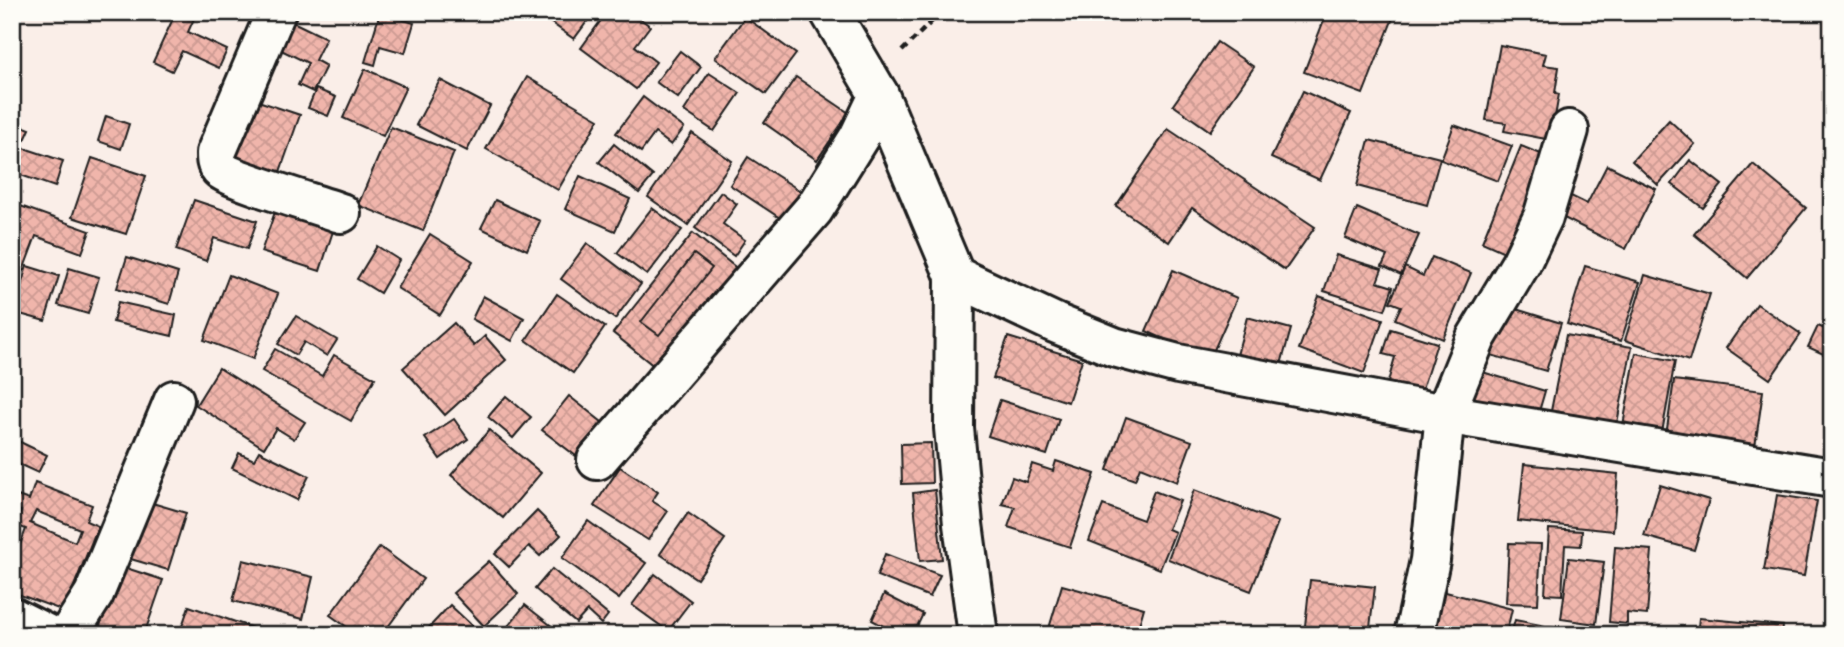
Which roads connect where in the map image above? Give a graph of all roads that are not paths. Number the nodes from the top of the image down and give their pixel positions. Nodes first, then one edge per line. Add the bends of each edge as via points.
1 (276, 12) edge
2 (830, 12) edge
3 (874, 87) junction
4 (1569, 130) dead end
5 (341, 213) dead end
6 (955, 276) junction
7 (174, 400) dead end
8 (1445, 414) junction
9 (597, 460) dead end
10 (1832, 478) edge
11 (12, 617) edge
12 (48, 635) edge
13 (68, 635) edge
14 (978, 635) edge
15 (1414, 635) edge

1 - 5 street via 216,160 222,172
2 - 3 street
3 - 6 street
3 - 9 street via 859,137 814,209
4 - 8 street via 1542,217 1521,263 1476,338
6 - 8 street via 1114,347 1178,364
6 - 14 street via 954,428
7 - 13 street via 94,594
8 - 10 street
8 - 15 street via 1430,560
11 - 12 street

